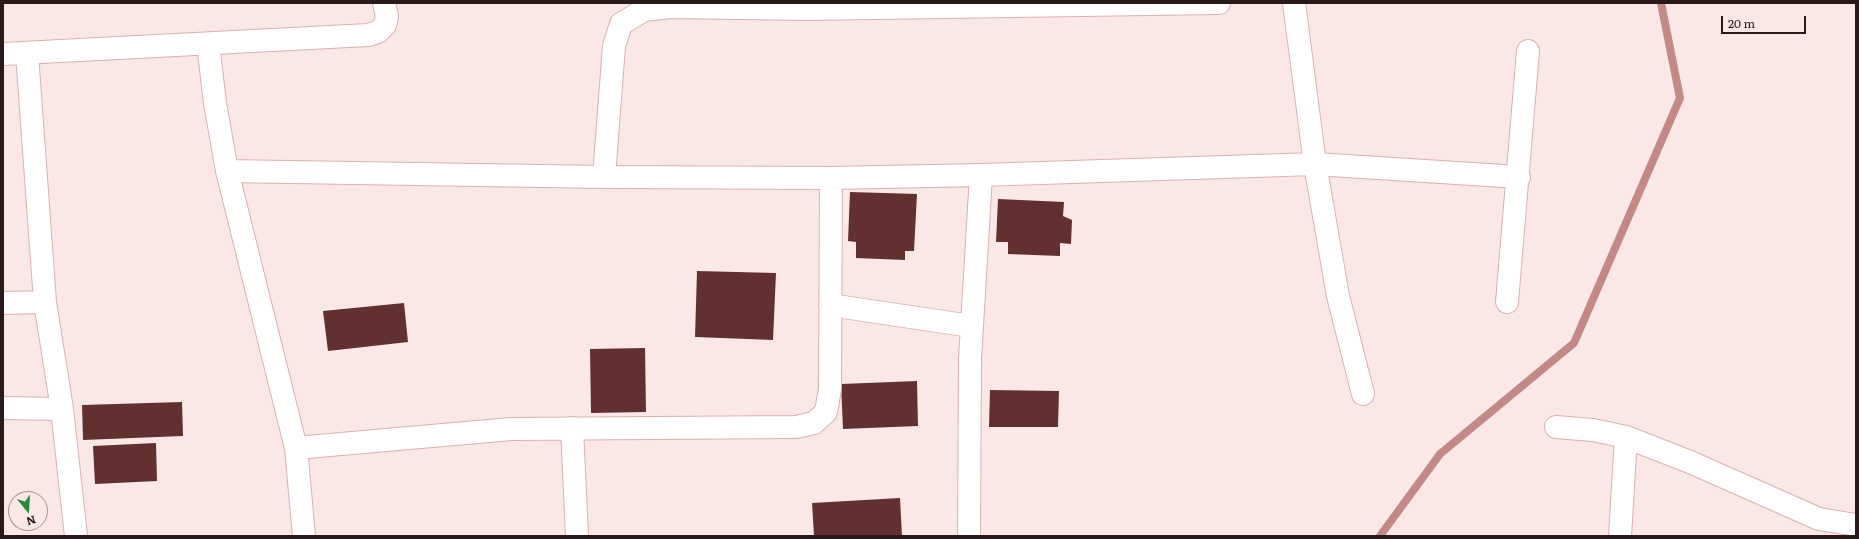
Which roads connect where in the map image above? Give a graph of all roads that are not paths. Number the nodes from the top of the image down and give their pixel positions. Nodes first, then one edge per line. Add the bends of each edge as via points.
1 (384, 3) edge
2 (1219, 3) edge
3 (1294, 3) edge
4 (829, 6) edge
5 (208, 44) junction
6 (1528, 51) dead end
7 (3, 54) edge
8 (27, 54) junction
9 (1314, 164) junction
10 (227, 171) junction
11 (981, 176) junction
12 (604, 177) junction
13 (1519, 177) junction
14 (832, 178) junction
15 (45, 302) junction
16 (1507, 302) dead end
17 (3, 303) edge
18 (830, 304) junction
19 (972, 326) junction
20 (1363, 394) dead end
21 (3, 408) edge
22 (62, 408) junction
23 (1556, 427) dead end
24 (572, 428) junction
25 (1626, 437) junction
26 (296, 448) junction
27 (1856, 524) edge
28 (76, 536) edge
29 (304, 536) edge
30 (576, 536) edge
31 (969, 536) edge
32 (1620, 536) edge

1 - 5 street via 386,25 378,32 368,35
2 - 4 street
3 - 9 street
4 - 12 street via 670,7 644,10 622,24 614,46
5 - 8 street
5 - 10 street
6 - 13 street
7 - 8 street
8 - 15 street
9 - 11 street
9 - 13 street
9 - 20 street via 1338,296
10 - 12 street
10 - 26 street
11 - 14 street
11 - 19 street
12 - 14 street
13 - 16 street
14 - 18 street
15 - 17 street
15 - 22 street
18 - 19 street
18 - 24 street via 829,396 826,412 814,423 796,427
19 - 31 street
21 - 22 street
22 - 28 street
23 - 25 street via 1593,430
24 - 26 street via 512,429
24 - 30 street
25 - 27 street via 1690,462 1819,519
25 - 32 street
26 - 29 street

